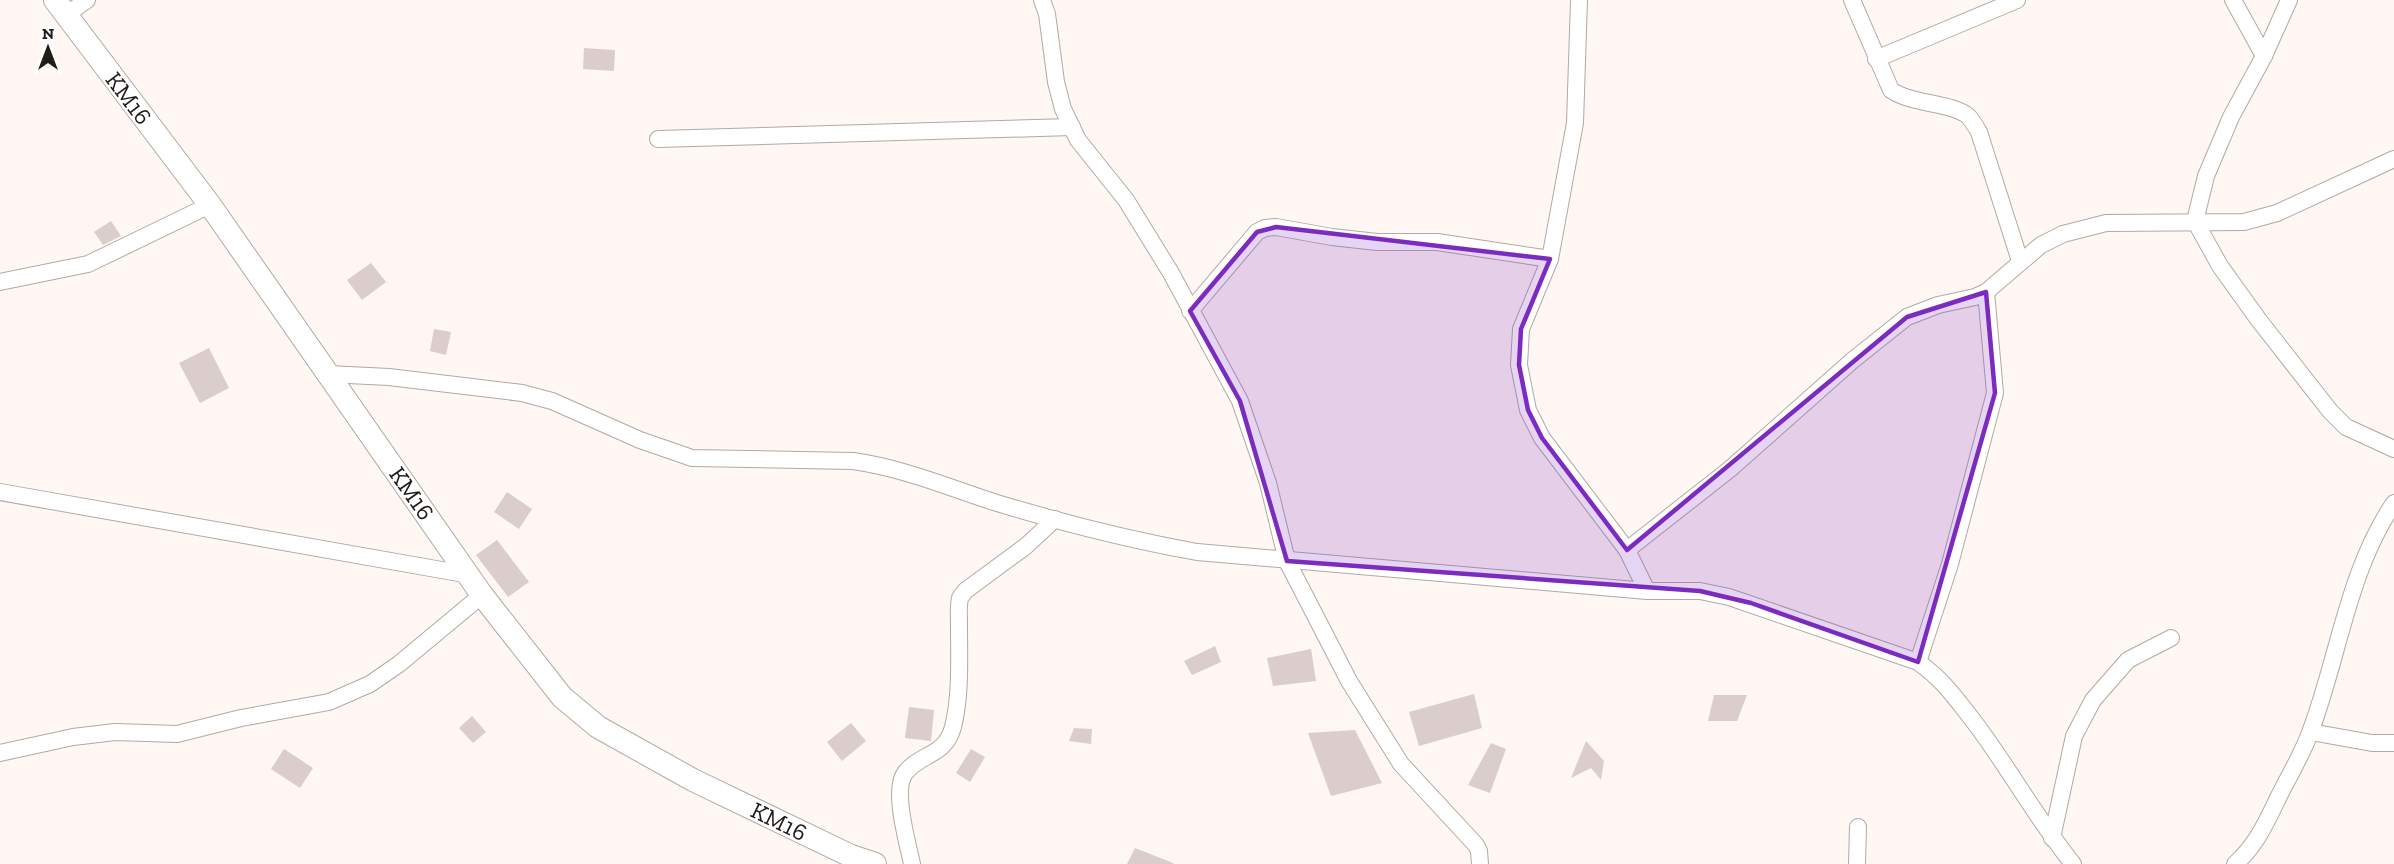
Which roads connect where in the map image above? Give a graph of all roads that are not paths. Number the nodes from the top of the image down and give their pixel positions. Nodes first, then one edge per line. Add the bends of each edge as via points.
1 (87, 0) edge
2 (1042, 0) edge
3 (1579, 0) edge
4 (1852, 0) edge
5 (2017, 0) edge
6 (2233, 0) edge
7 (2289, 0) edge
8 (60, 8) edge
9 (2264, 56) junction
10 (1876, 59) junction
11 (1072, 127) junction
12 (658, 139) dead end
13 (2394, 159) edge
14 (210, 205) junction
15 (2194, 221) junction
16 (1550, 259) junction
17 (2020, 261) junction
18 (0, 282) edge
19 (1986, 292) junction
20 (1190, 311) junction
21 (328, 374) junction
22 (2394, 449) edge
23 (0, 492) edge
24 (2394, 503) edge
25 (1055, 519) junction
26 (1628, 550) junction
27 (1287, 561) junction
28 (470, 575) junction
29 (1647, 591) junction
30 (482, 595) junction
31 (2171, 638) dead end
32 (1918, 662) junction
33 (2311, 732) junction
34 (2394, 742) edge
35 (0, 753) edge
36 (1858, 827) dead end
37 (2052, 838) junction
38 (875, 864) edge
39 (912, 864) edge
40 (1480, 864) edge
41 (1857, 864) edge
42 (2073, 864) edge
43 (2235, 864) edge

1 - 8 street
2 - 11 street via 1056,82
3 - 16 street via 1575,123
4 - 10 street
5 - 10 street
6 - 9 street
7 - 9 street
8 - 14 street, KM16
9 - 15 street via 2231,117 2206,176
10 - 17 street via 1891,90 1957,111 1968,117 1979,132
11 - 12 street
11 - 20 street via 1126,200
13 - 15 street via 2277,213 2244,222
14 - 18 street via 88,264
14 - 21 street, KM16
15 - 17 street via 2106,223 2063,234
15 - 22 street via 2220,266 2330,411 2346,427
16 - 20 street via 1437,242 1377,242 1265,228 1257,232
16 - 26 street via 1521,329 1519,365 1528,410 1542,438
17 - 19 street
19 - 26 street via 1938,304 1907,317 1730,469
19 - 32 street via 1995,393 1950,564
20 - 27 street via 1240,401 1268,483
21 - 25 street via 522,393 552,401 692,458 871,463
21 - 28 street, KM16
23 - 28 street
24 - 33 street via 2377,528 2358,574
25 - 27 street via 1197,552
25 - 39 street via 960,598 957,699 952,728 946,743 904,774 901,784 900,801
26 - 29 street
27 - 29 street
27 - 40 street via 1350,681 1401,764 1476,845
28 - 30 street, KM16
29 - 32 street via 1700,591 1729,597
30 - 35 street via 399,664 370,684 329,702 177,734 116,732
30 - 38 street, KM16 via 562,697 598,727 693,780
31 - 37 street via 2128,660 2093,700 2074,736
32 - 37 street via 1940,677 1997,753
33 - 34 street via 2372,743
33 - 43 street via 2264,826 2248,852
36 - 41 street
37 - 42 street

